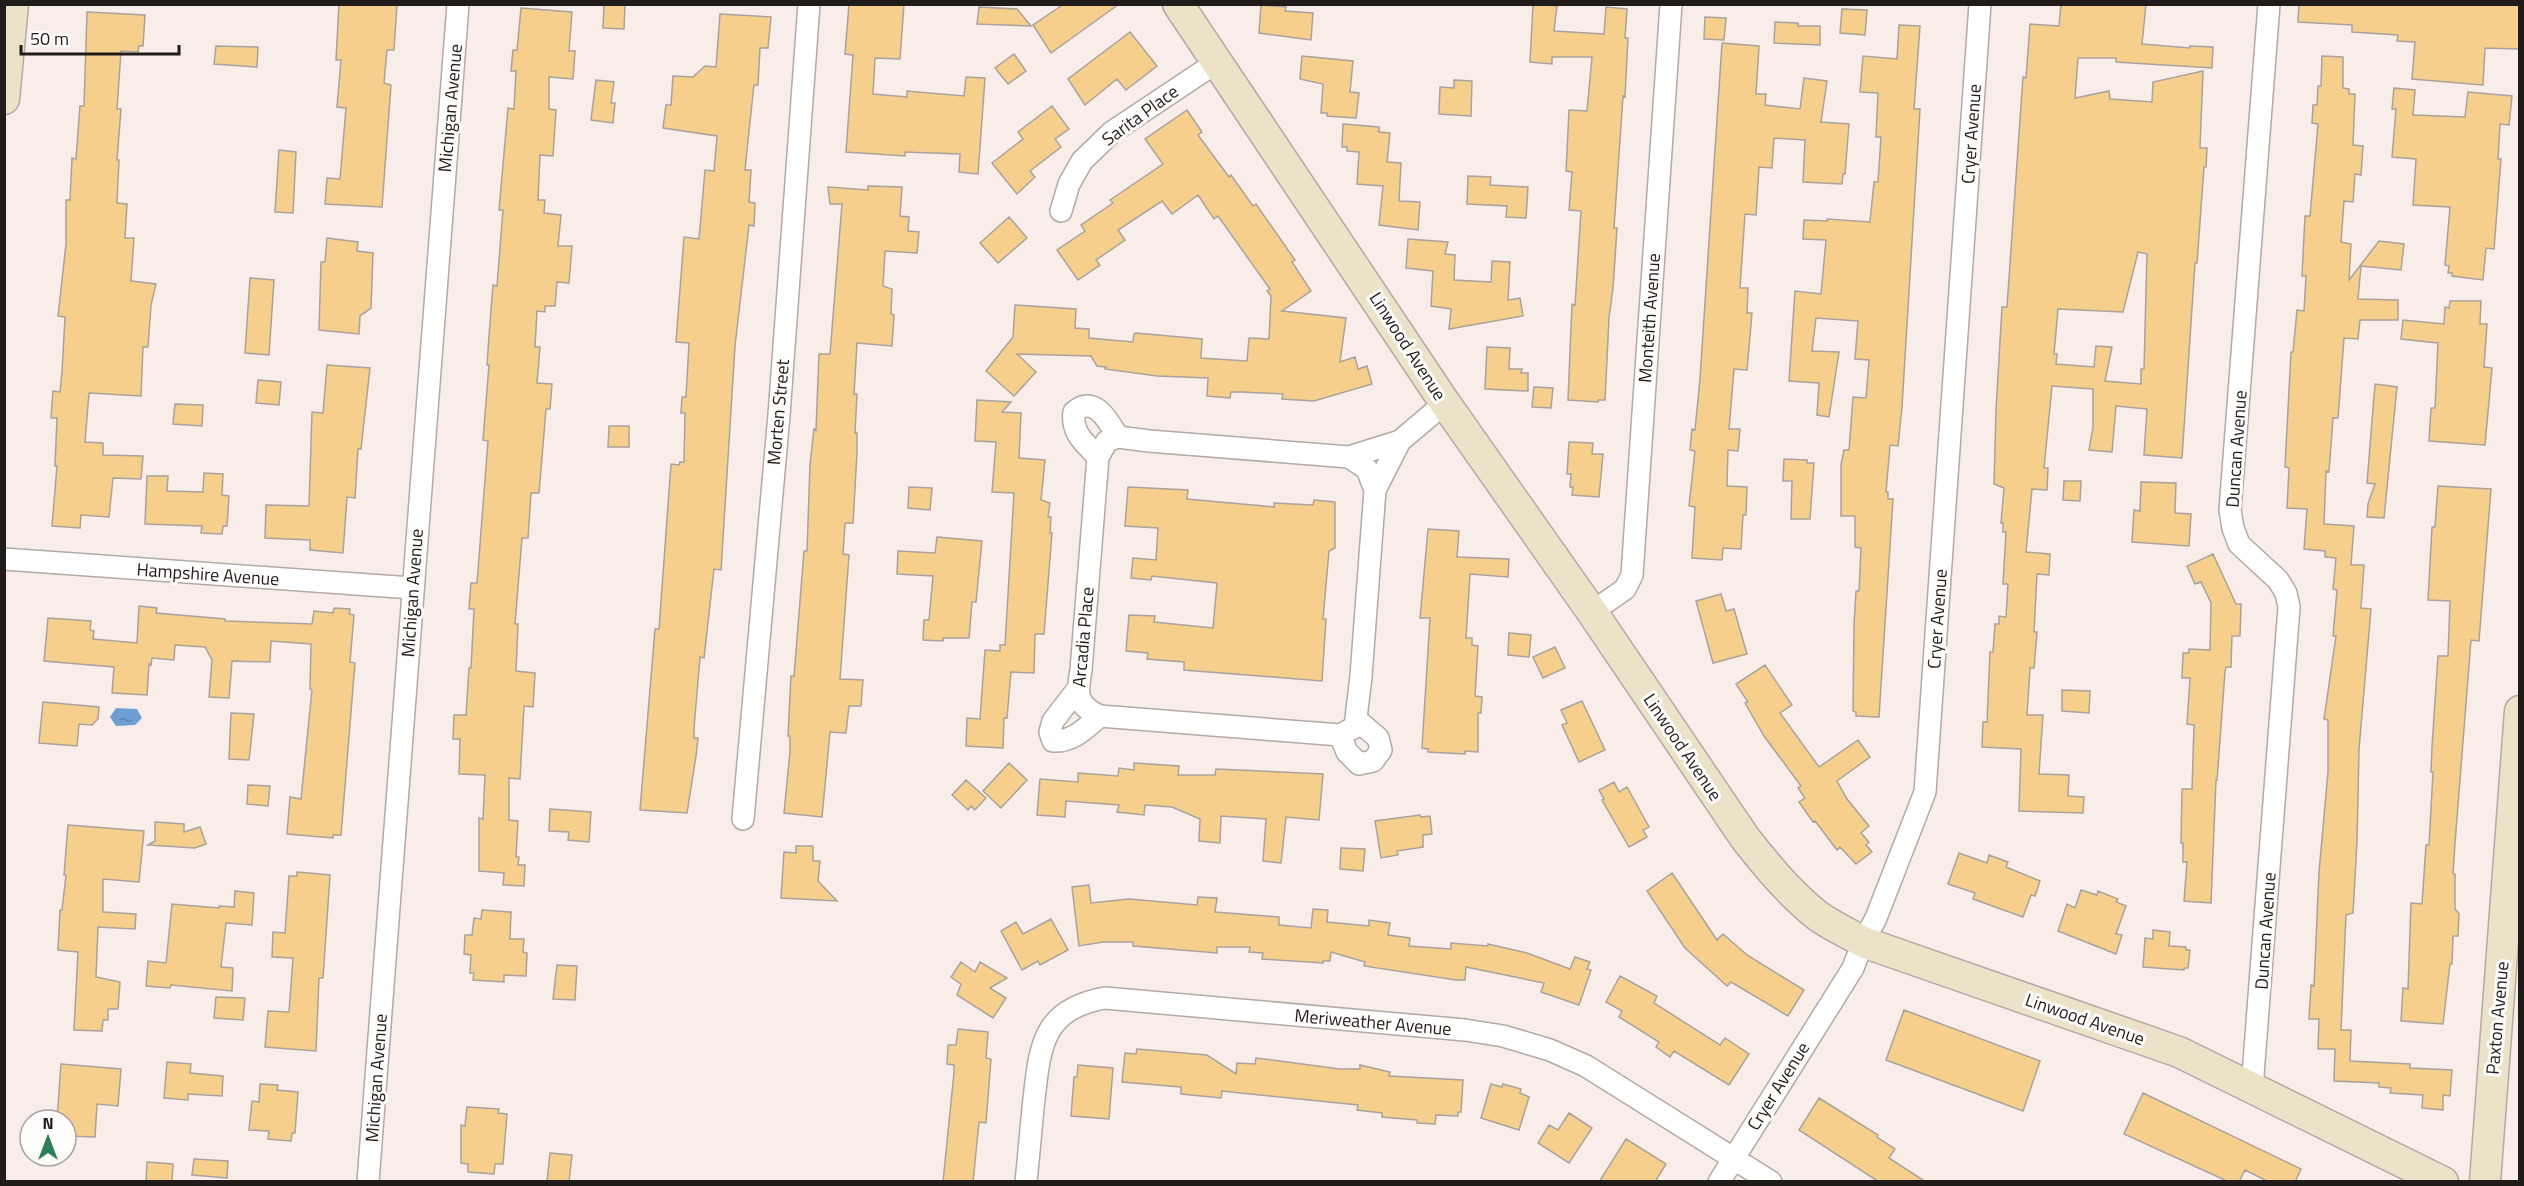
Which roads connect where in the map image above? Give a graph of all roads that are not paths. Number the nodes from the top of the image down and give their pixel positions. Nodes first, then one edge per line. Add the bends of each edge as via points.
1 (13, 4) edge
2 (458, 4) edge
3 (808, 4) edge
4 (1178, 4) edge
5 (1671, 4) edge
6 (1980, 4) edge
7 (2269, 4) edge
8 (1217, 62) junction
9 (4, 99) edge
10 (1061, 211) dead end
11 (1445, 403) junction
12 (1118, 437) junction
13 (1400, 441) junction
14 (1098, 457) junction
15 (1348, 457) junction
16 (1375, 490) junction
17 (4, 559) edge
18 (412, 588) junction
19 (1592, 612) junction
20 (1077, 690) junction
21 (2520, 711) edge
22 (1100, 716) junction
23 (1358, 720) junction
24 (1340, 735) junction
25 (744, 819) dead end
26 (1863, 942) junction
27 (2252, 1089) junction
28 (1735, 1158) junction
29 (368, 1182) edge
30 (1026, 1182) edge
31 (1719, 1182) edge
32 (1771, 1182) edge
33 (2443, 1182) edge
34 (2485, 1182) edge

1 - 9 main road
2 - 18 street, Michigan Avenue
3 - 25 street, Morten Street
4 - 8 main road, Linwood Avenue
5 - 19 street, Monteith Avenue via 1632,575 1625,589
6 - 26 street, Cryer Avenue via 1925,792
7 - 27 street, Duncan Avenue via 2230,510 2239,544 2278,580 2289,607
8 - 10 street, Sarita Place via 1112,132 1082,161 1069,184
8 - 11 main road, Linwood Avenue
11 - 13 street
11 - 19 main road, Linwood Avenue
12 - 14 street via 1107,441
12 - 14 street via 1096,409 1088,405 1074,412 1072,423 1079,437
12 - 15 street
13 - 15 street
13 - 16 street
14 - 20 street, Arcadia Place via 1082,670
15 - 16 street via 1367,469
16 - 23 street
17 - 18 street, Hampshire Avenue
18 - 29 street, Michigan Avenue
19 - 26 main road, Linwood Avenue via 1767,866 1819,916
20 - 22 street, Arcadia Place via 1085,706
20 - 22 street via 1053,722 1053,741 1063,742 1077,735
21 - 34 main road, Paxton Avenue
22 - 24 street
23 - 24 street via 1355,727
23 - 24 street via 1378,738 1381,750 1373,761 1359,764 1347,753
26 - 27 main road, Linwood Avenue via 2179,1052
26 - 28 street, Cryer Avenue via 1853,968
27 - 33 main road, Linwood Avenue
28 - 30 street, Meriweather Avenue via 1586,1066 1503,1036 1105,998 1075,1006 1058,1018 1046,1035 1039,1055
28 - 31 street, Cryer Avenue
28 - 32 street, Meriweather Avenue

